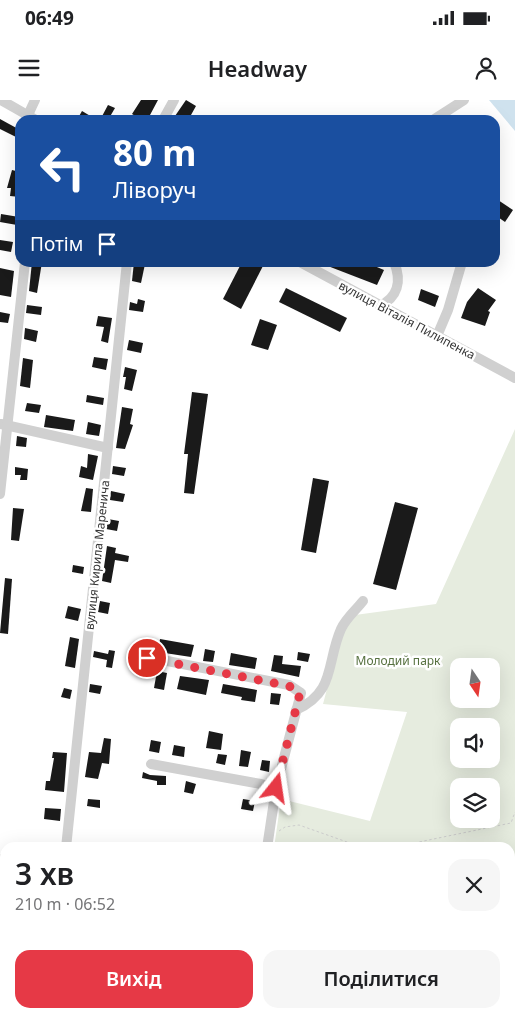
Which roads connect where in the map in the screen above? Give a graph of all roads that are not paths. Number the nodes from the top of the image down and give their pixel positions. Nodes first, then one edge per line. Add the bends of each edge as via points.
1 (1, 100) edge
2 (35, 100) edge
3 (174, 100) edge
4 (464, 100) edge
5 (27, 115) edge
6 (32, 115) edge
7 (166, 115) edge
8 (441, 115) edge
9 (24, 267) edge
10 (126, 267) edge
11 (309, 267) edge
12 (395, 267) edge
13 (461, 267) edge
14 (379, 306) junction
15 (437, 336) junction
16 (515, 378) edge
17 (3, 425) edge
18 (108, 448) junction
19 (0, 494) edge
20 (363, 601) dead end
21 (147, 658) dead end
22 (296, 710) junction
23 (151, 764) dead end
24 (276, 788) junction
25 (67, 842) edge
26 (268, 842) edge

1 - 5 street
2 - 6 street
3 - 7 street
4 - 8 street
9 - 17 street
10 - 18 street, вулиця Кирила Маренича
11 - 14 street, вулиця Віталія Пилипенка
12 - 14 street via 399,284 396,294
13 - 15 street
14 - 15 street, вулиця Віталія Пилипенка
15 - 16 street, вулиця Віталія Пилипенка
17 - 18 street
17 - 19 street
18 - 25 street, вулиця Кирила Маренича
20 - 22 street via 343,626 323,690 311,703
21 - 22 street via 289,686 300,693
22 - 24 street
23 - 24 street
24 - 26 street

